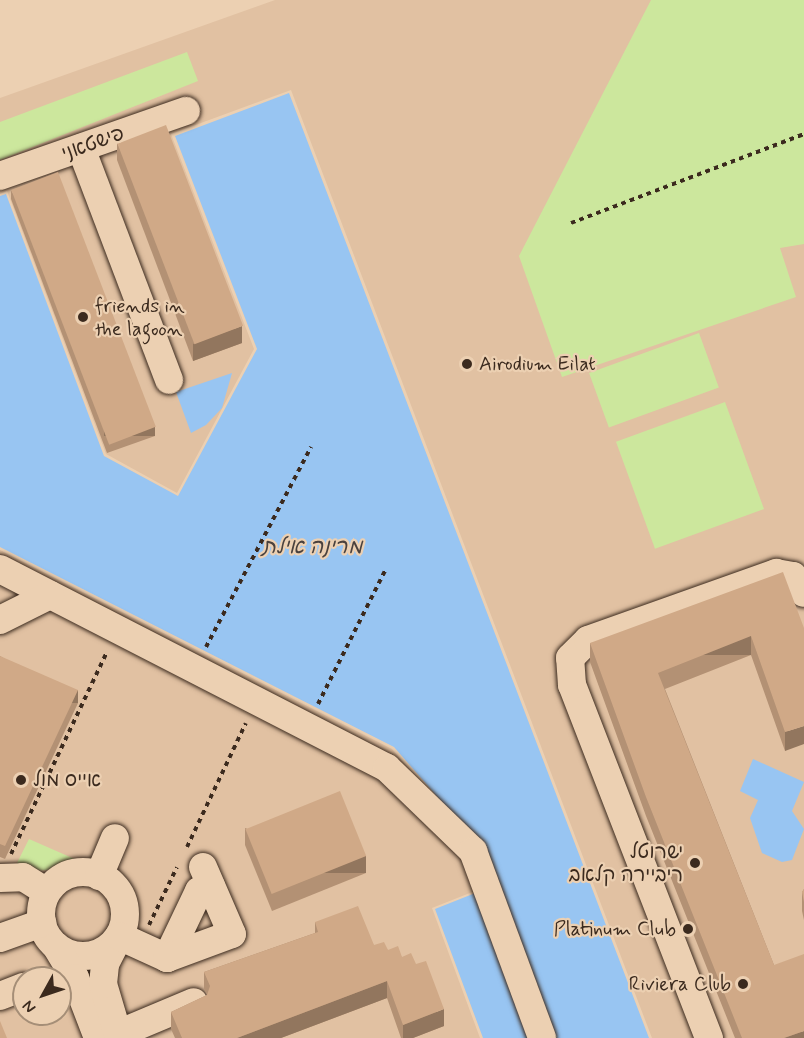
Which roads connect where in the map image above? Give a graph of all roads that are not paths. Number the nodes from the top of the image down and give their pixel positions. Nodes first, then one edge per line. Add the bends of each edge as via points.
1 (186, 111) dead end
2 (81, 148) junction
3 (0, 176) edge
4 (169, 380) dead end
5 (0, 569) edge
6 (804, 593) edge
7 (50, 595) junction
8 (0, 620) edge
9 (115, 838) dead end
10 (3, 872) edge
11 (99, 876) junction
12 (47, 892) junction
13 (49, 935) junction
14 (119, 936) junction
15 (0, 938) edge
16 (167, 958) junction
17 (59, 966) edge
18 (72, 988) edge
19 (194, 1002) edge
20 (151, 1030) edge
21 (112, 1037) edge
22 (542, 1038) edge
23 (709, 1038) edge

1 - 2 street, פישטאני
2 - 3 street, פישטאני
2 - 4 street
5 - 7 street
6 - 23 street via 793,576 776,573 588,640 570,658 572,685
7 - 8 street
7 - 22 street via 387,768 473,851
9 - 11 street
10 - 12 street via 23,877
11 - 12 street via 67,875
11 - 14 street via 122,899 124,918
12 - 13 street via 41,910
13 - 14 street via 73,955 92,955
13 - 15 street
13 - 17 street
14 - 16 street
14 - 21 street via 107,957 103,977
16 - 16 street via 199,891 207,877 232,934
18 - 21 street
19 - 20 street
20 - 21 street

